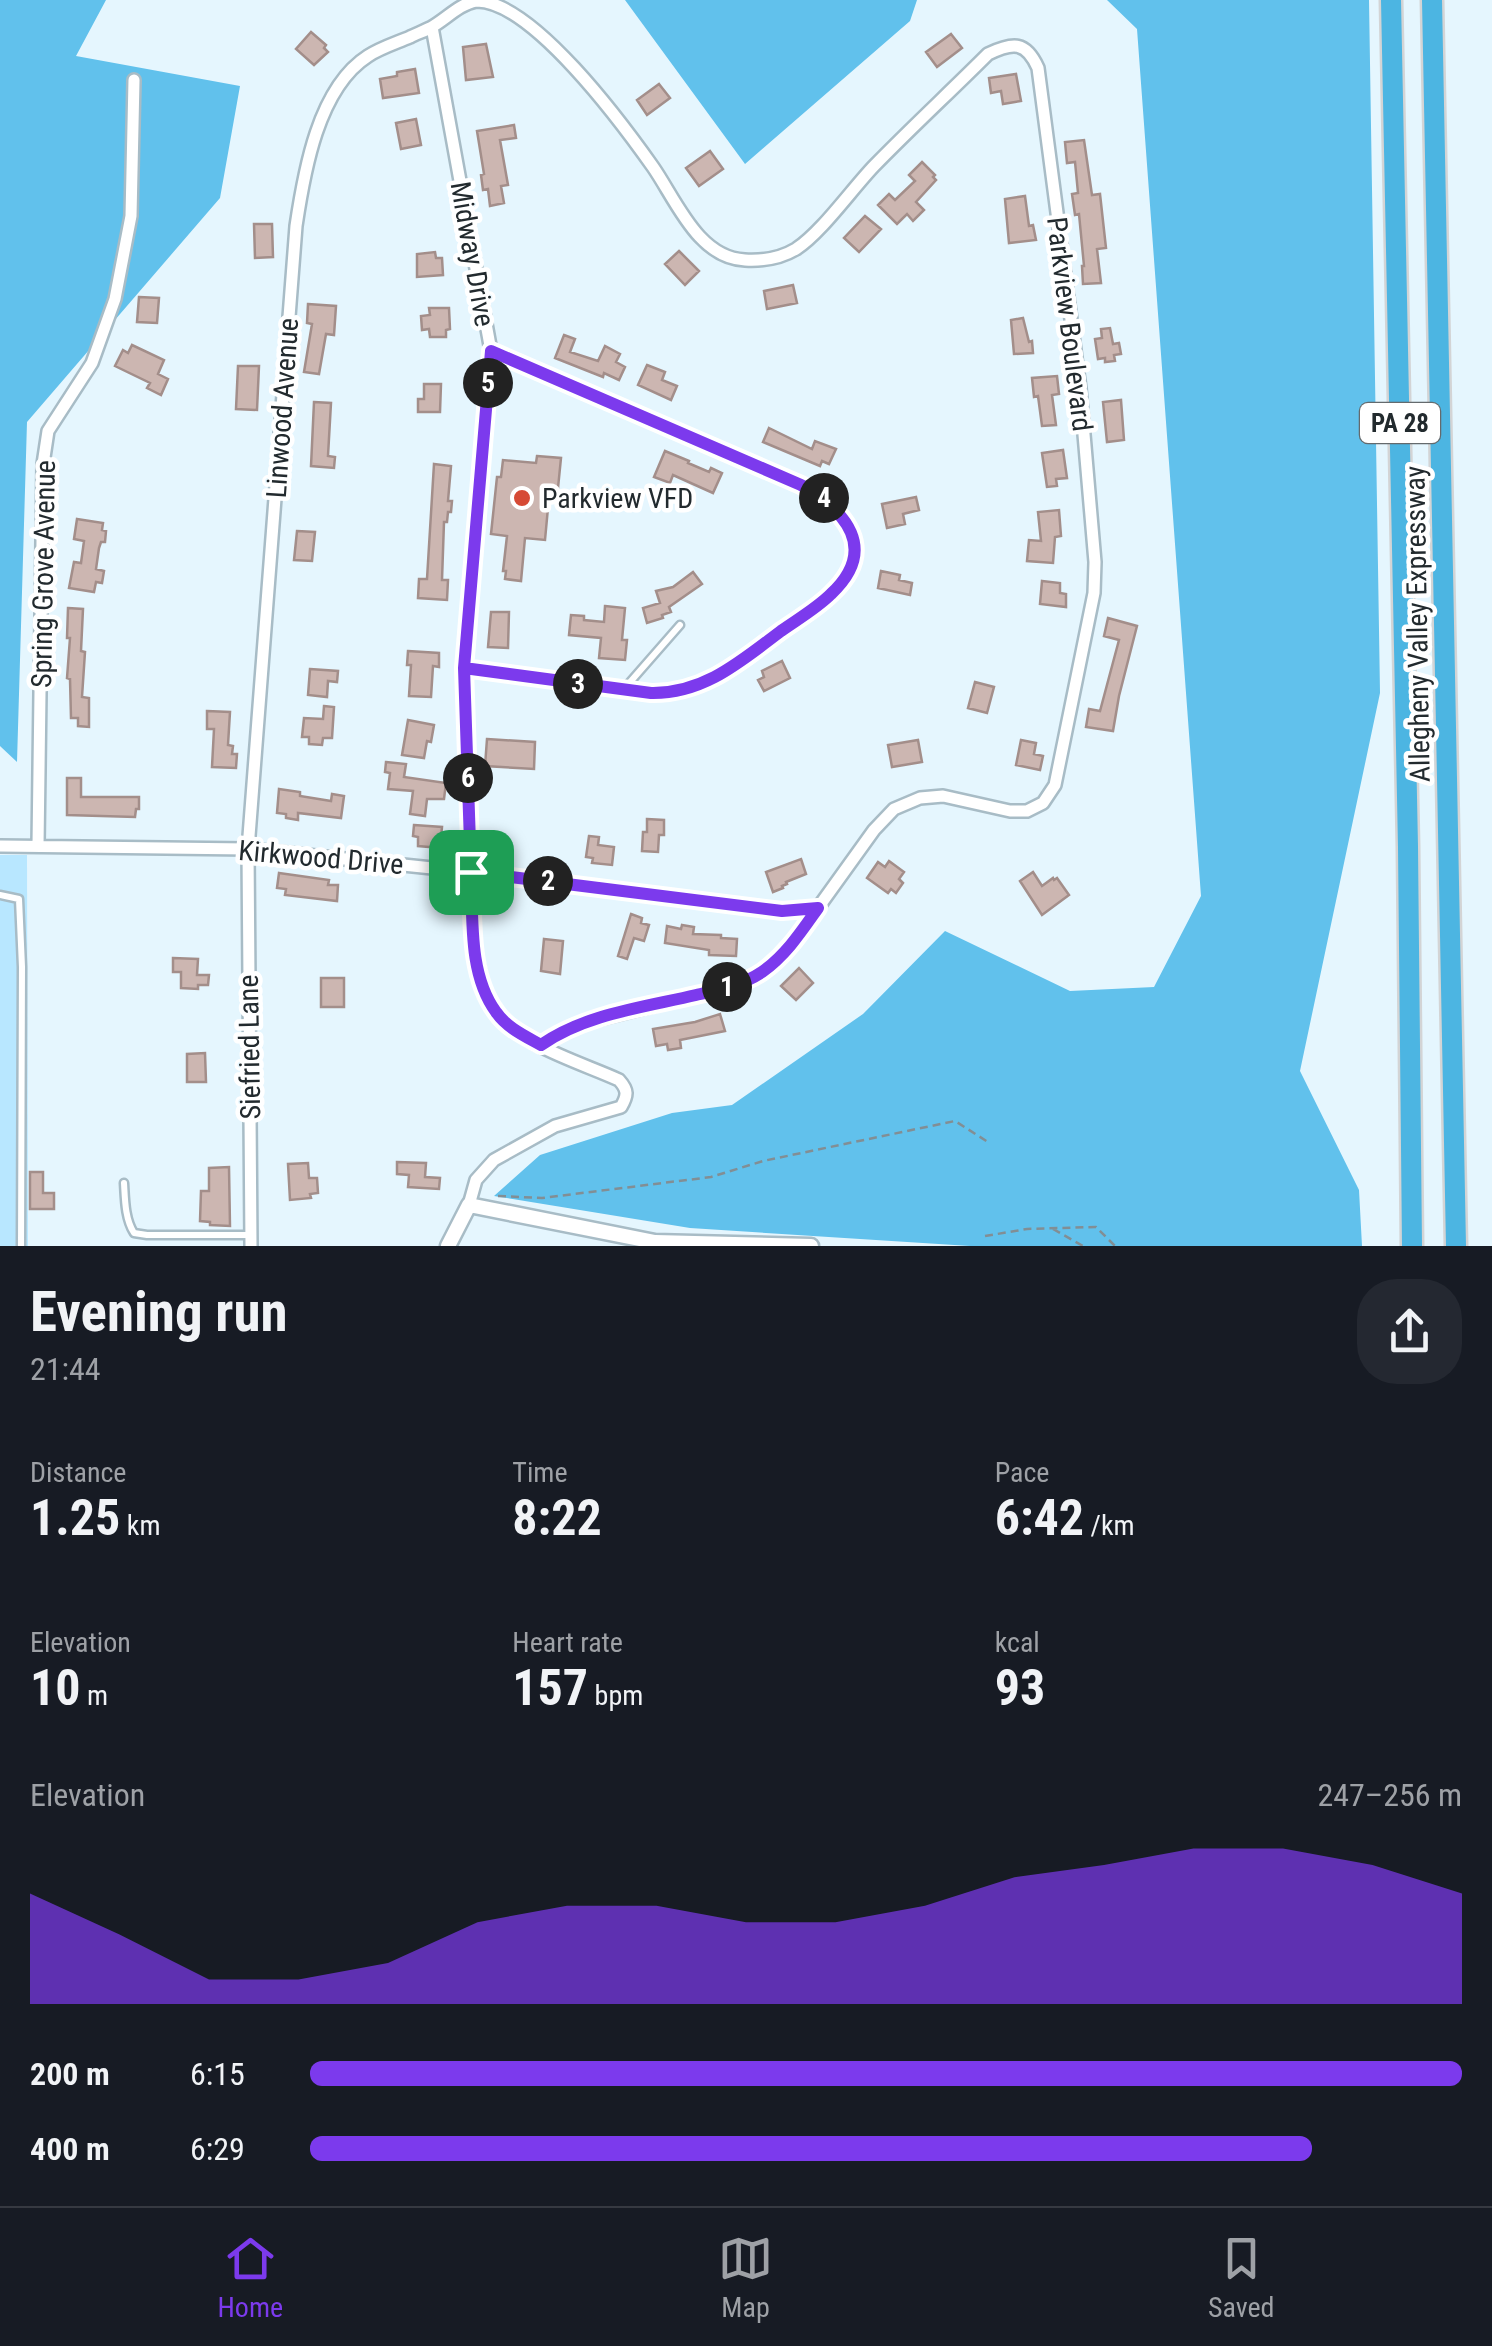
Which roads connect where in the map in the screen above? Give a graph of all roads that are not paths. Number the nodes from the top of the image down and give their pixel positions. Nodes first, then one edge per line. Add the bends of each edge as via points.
1 (1391, 0) edge
2 (1432, 0) edge
3 (432, 27) junction
4 (134, 80) dead end
5 (491, 351) junction
6 (680, 625) dead end
7 (464, 668) junction
8 (624, 690) junction
9 (0, 846) edge
10 (38, 846) junction
11 (248, 849) junction
12 (471, 872) junction
13 (0, 895) edge
14 (818, 908) junction
15 (541, 1045) junction
16 (1454, 1134) junction
17 (124, 1183) dead end
18 (468, 1205) junction
19 (251, 1240) edge
20 (654, 1244) edge
21 (22, 1246) edge
22 (448, 1246) edge
23 (811, 1246) edge
24 (1412, 1246) edge
25 (1447, 1246) edge
26 (1456, 1246) edge

1 - 24 highway, Allegheny Valley Expressway / PA 28
2 - 16 highway, Allegheny Valley Expressway / PA 28
3 - 5 street, Midway Drive
3 - 11 street, Linwood Avenue via 368,56 349,72 332,96 303,177
3 - 14 street, Parkview Boulevard via 475,1 492,0 539,27 607,104 691,226 712,248 744,260 782,256 800,246 988,54 1020,46 1038,68 1080,388 1095,562 1055,786 1027,811 944,796 894,810
4 - 10 street, Spring Grove Avenue via 131,216 115,299 92,363 48,432 43,464
5 - 7 street, Midway Drive
5 - 8 street via 801,485 826,499 852,532 849,573 832,594 757,649 697,686 672,693
6 - 8 lane
7 - 8 street
7 - 12 street, Midway Drive
9 - 10 street, Kirkwood Drive
10 - 11 street, Kirkwood Drive
11 - 12 street, Kirkwood Drive
11 - 19 street, Siefried Lane
12 - 14 street, Kirkwood Drive via 782,911
12 - 15 street, Midway Drive via 482,982 496,1012
13 - 21 lane via 19,899
14 - 15 street, Parkview Boulevard via 787,951 759,974 596,1020
15 - 18 street, Midway Drive via 619,1080 627,1097 621,1107 555,1126 494,1160 476,1180
16 - 25 highway
16 - 26 highway, Allegheny Valley Expressway / PA 28
17 - 19 lane via 134,1233
18 - 20 street
18 - 22 street
20 - 23 street

